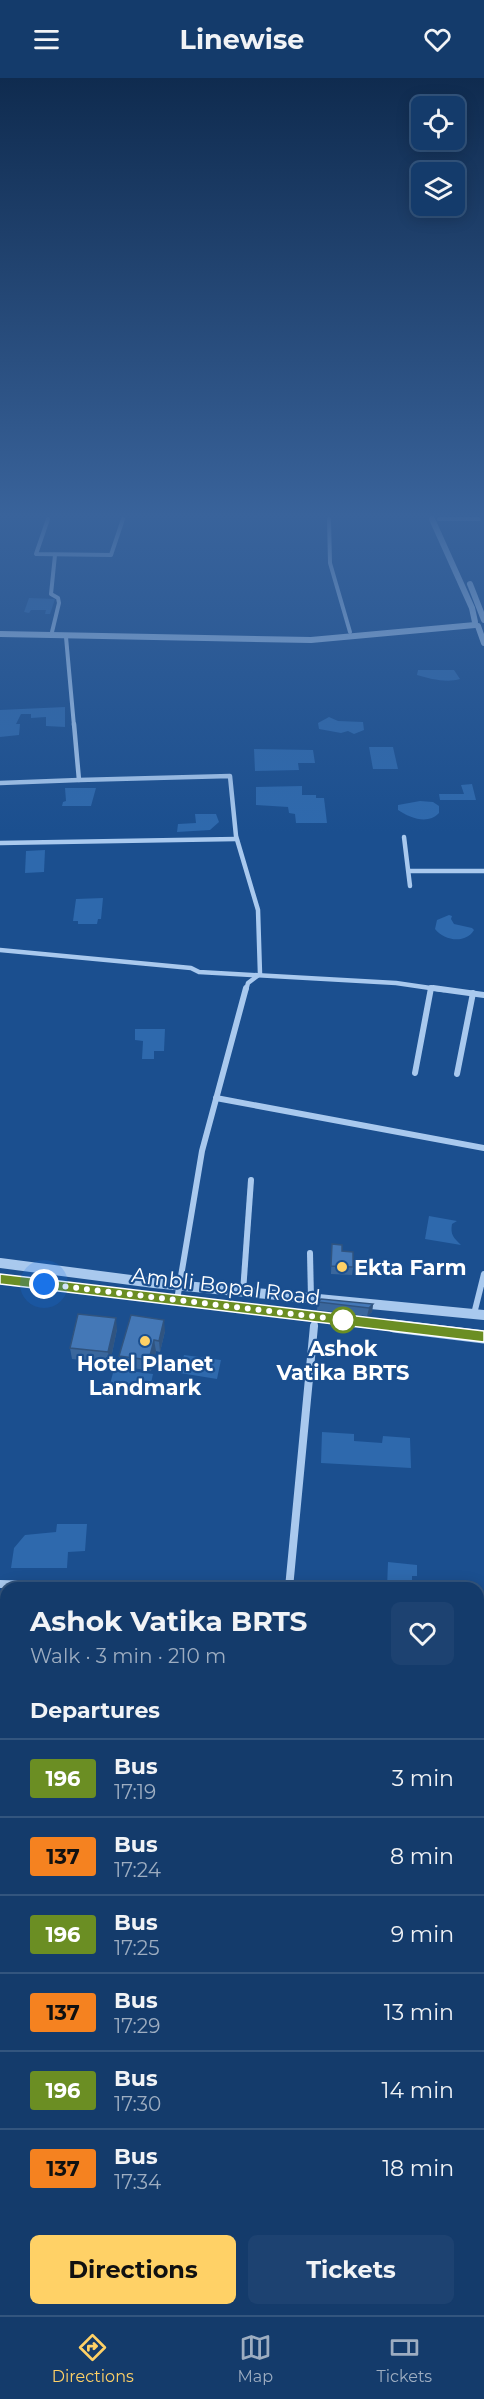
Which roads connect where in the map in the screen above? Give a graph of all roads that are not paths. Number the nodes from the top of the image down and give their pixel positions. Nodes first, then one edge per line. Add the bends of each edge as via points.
1 (54, 623) edge
2 (347, 623) edge
3 (477, 625) edge
4 (0, 630) edge
5 (52, 632) junction
6 (350, 632) junction
7 (0, 634) edge
8 (66, 637) junction
9 (484, 640) edge
10 (79, 780) junction
11 (0, 783) edge
12 (404, 837) dead end
13 (236, 839) junction
14 (0, 843) edge
15 (409, 871) junction
16 (484, 871) edge
17 (410, 886) dead end
18 (0, 950) edge
19 (260, 974) junction
20 (431, 988) junction
21 (473, 993) junction
22 (484, 995) edge
23 (415, 1073) dead end
24 (457, 1074) dead end
25 (216, 1098) junction
26 (484, 1148) edge
27 (251, 1180) dead end
28 (310, 1253) dead end
29 (0, 1263) edge
30 (484, 1274) edge
31 (0, 1279) edge
32 (178, 1285) junction
33 (243, 1292) junction
34 (312, 1298) junction
35 (177, 1300) junction
36 (479, 1314) edge
37 (315, 1316) junction
38 (484, 1337) edge
39 (290, 1582) edge

1 - 5 street
2 - 6 street
3 - 6 street via 434,624
3 - 8 street via 311,640
3 - 9 street
4 - 5 street
5 - 6 street
7 - 8 street
8 - 10 street
10 - 11 street
10 - 13 street via 230,776
12 - 15 street
13 - 14 street
13 - 19 street via 258,910
15 - 16 street
15 - 17 street
18 - 19 street via 168,965 199,972
19 - 20 street
19 - 25 street via 243,993
20 - 21 street
20 - 23 street
21 - 22 street
21 - 24 street
25 - 26 street
25 - 32 street via 194,1190
27 - 33 street
28 - 34 street
29 - 32 street, Ambli Bopal Road
30 - 36 street
31 - 35 street, Ambli Bopal Road
32 - 33 street, Ambli Bopal Road
32 - 35 street
33 - 34 street, Ambli Bopal Road
34 - 36 street, Ambli Bopal Road
35 - 37 street, Ambli Bopal Road
37 - 38 street, Ambli Bopal Road
37 - 39 street

